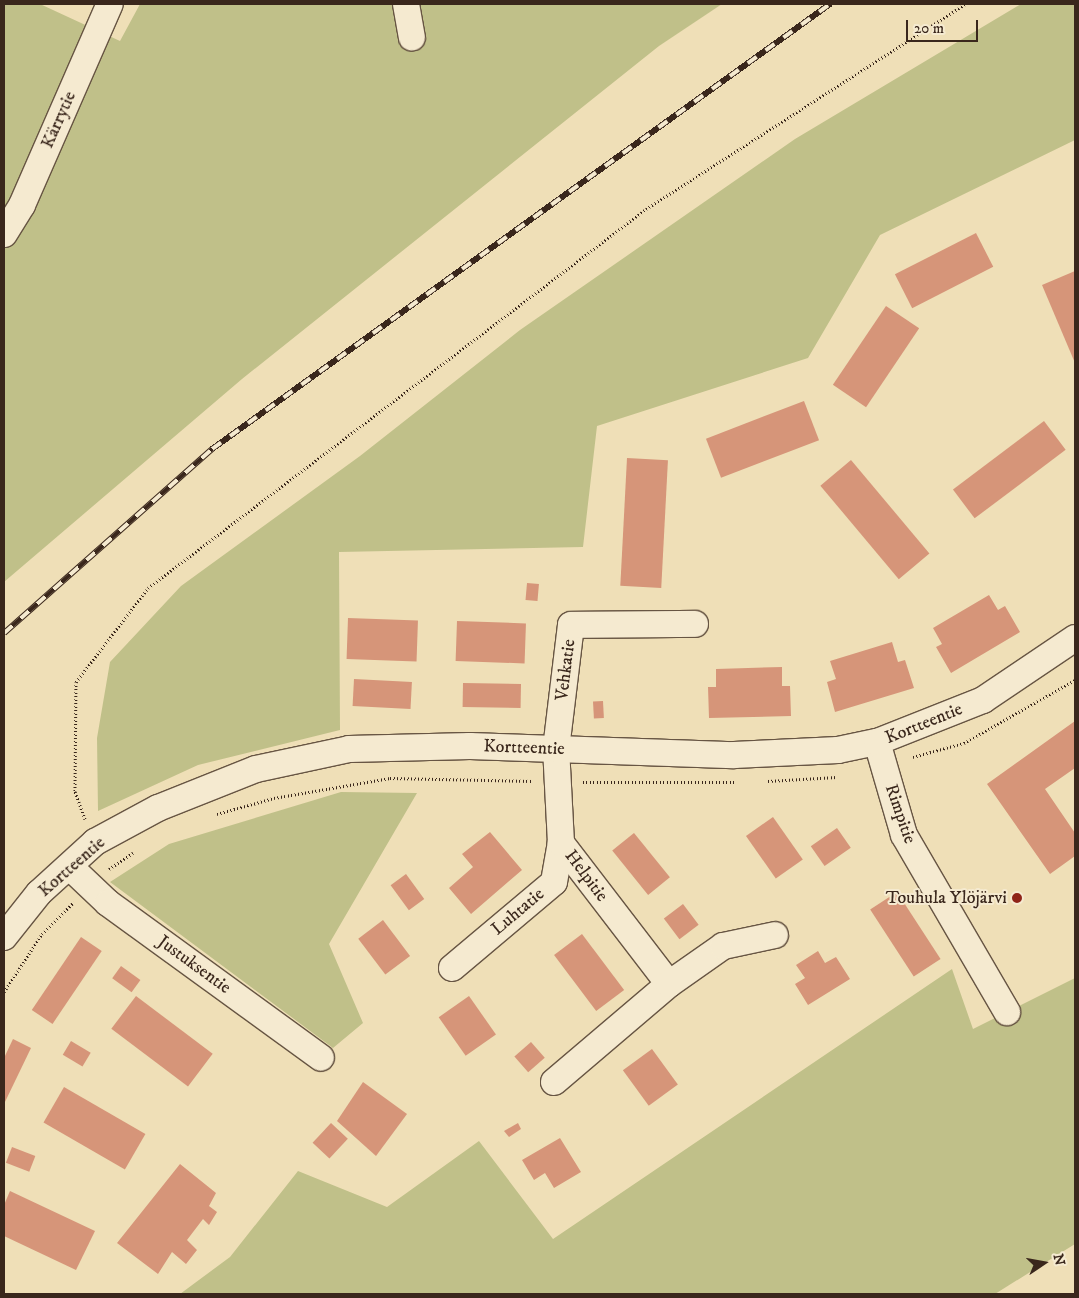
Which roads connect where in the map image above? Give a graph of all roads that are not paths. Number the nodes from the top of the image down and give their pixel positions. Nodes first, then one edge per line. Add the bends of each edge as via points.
1 (110, 4) edge
2 (406, 4) edge
3 (412, 37) dead end
4 (4, 234) edge
5 (695, 624) dead end
6 (1075, 638) edge
7 (556, 749) junction
8 (881, 753) junction
9 (561, 843) junction
10 (70, 867) junction
11 (775, 935) dead end
12 (4, 938) edge
13 (452, 968) dead end
14 (668, 984) junction
15 (1007, 1012) dead end
16 (321, 1058) dead end
17 (554, 1082) dead end

1 - 4 street, Kärrytie via 22,205
2 - 3 street
5 - 7 street, Vehkatie via 571,625
6 - 8 street, Kortteentie via 983,700
7 - 8 street, Kortteentie via 734,755 838,750
7 - 9 street, Helpitie
7 - 10 street, Kortteentie via 349,749 256,769 158,808 95,842
8 - 15 street, Rimpitie via 910,846
9 - 13 street, Luhtatie via 554,882
9 - 14 street, Helpitie
10 - 12 street, Kortteentie via 39,893
10 - 16 street, Justuksentie via 108,903
11 - 14 street via 723,946
14 - 17 street

